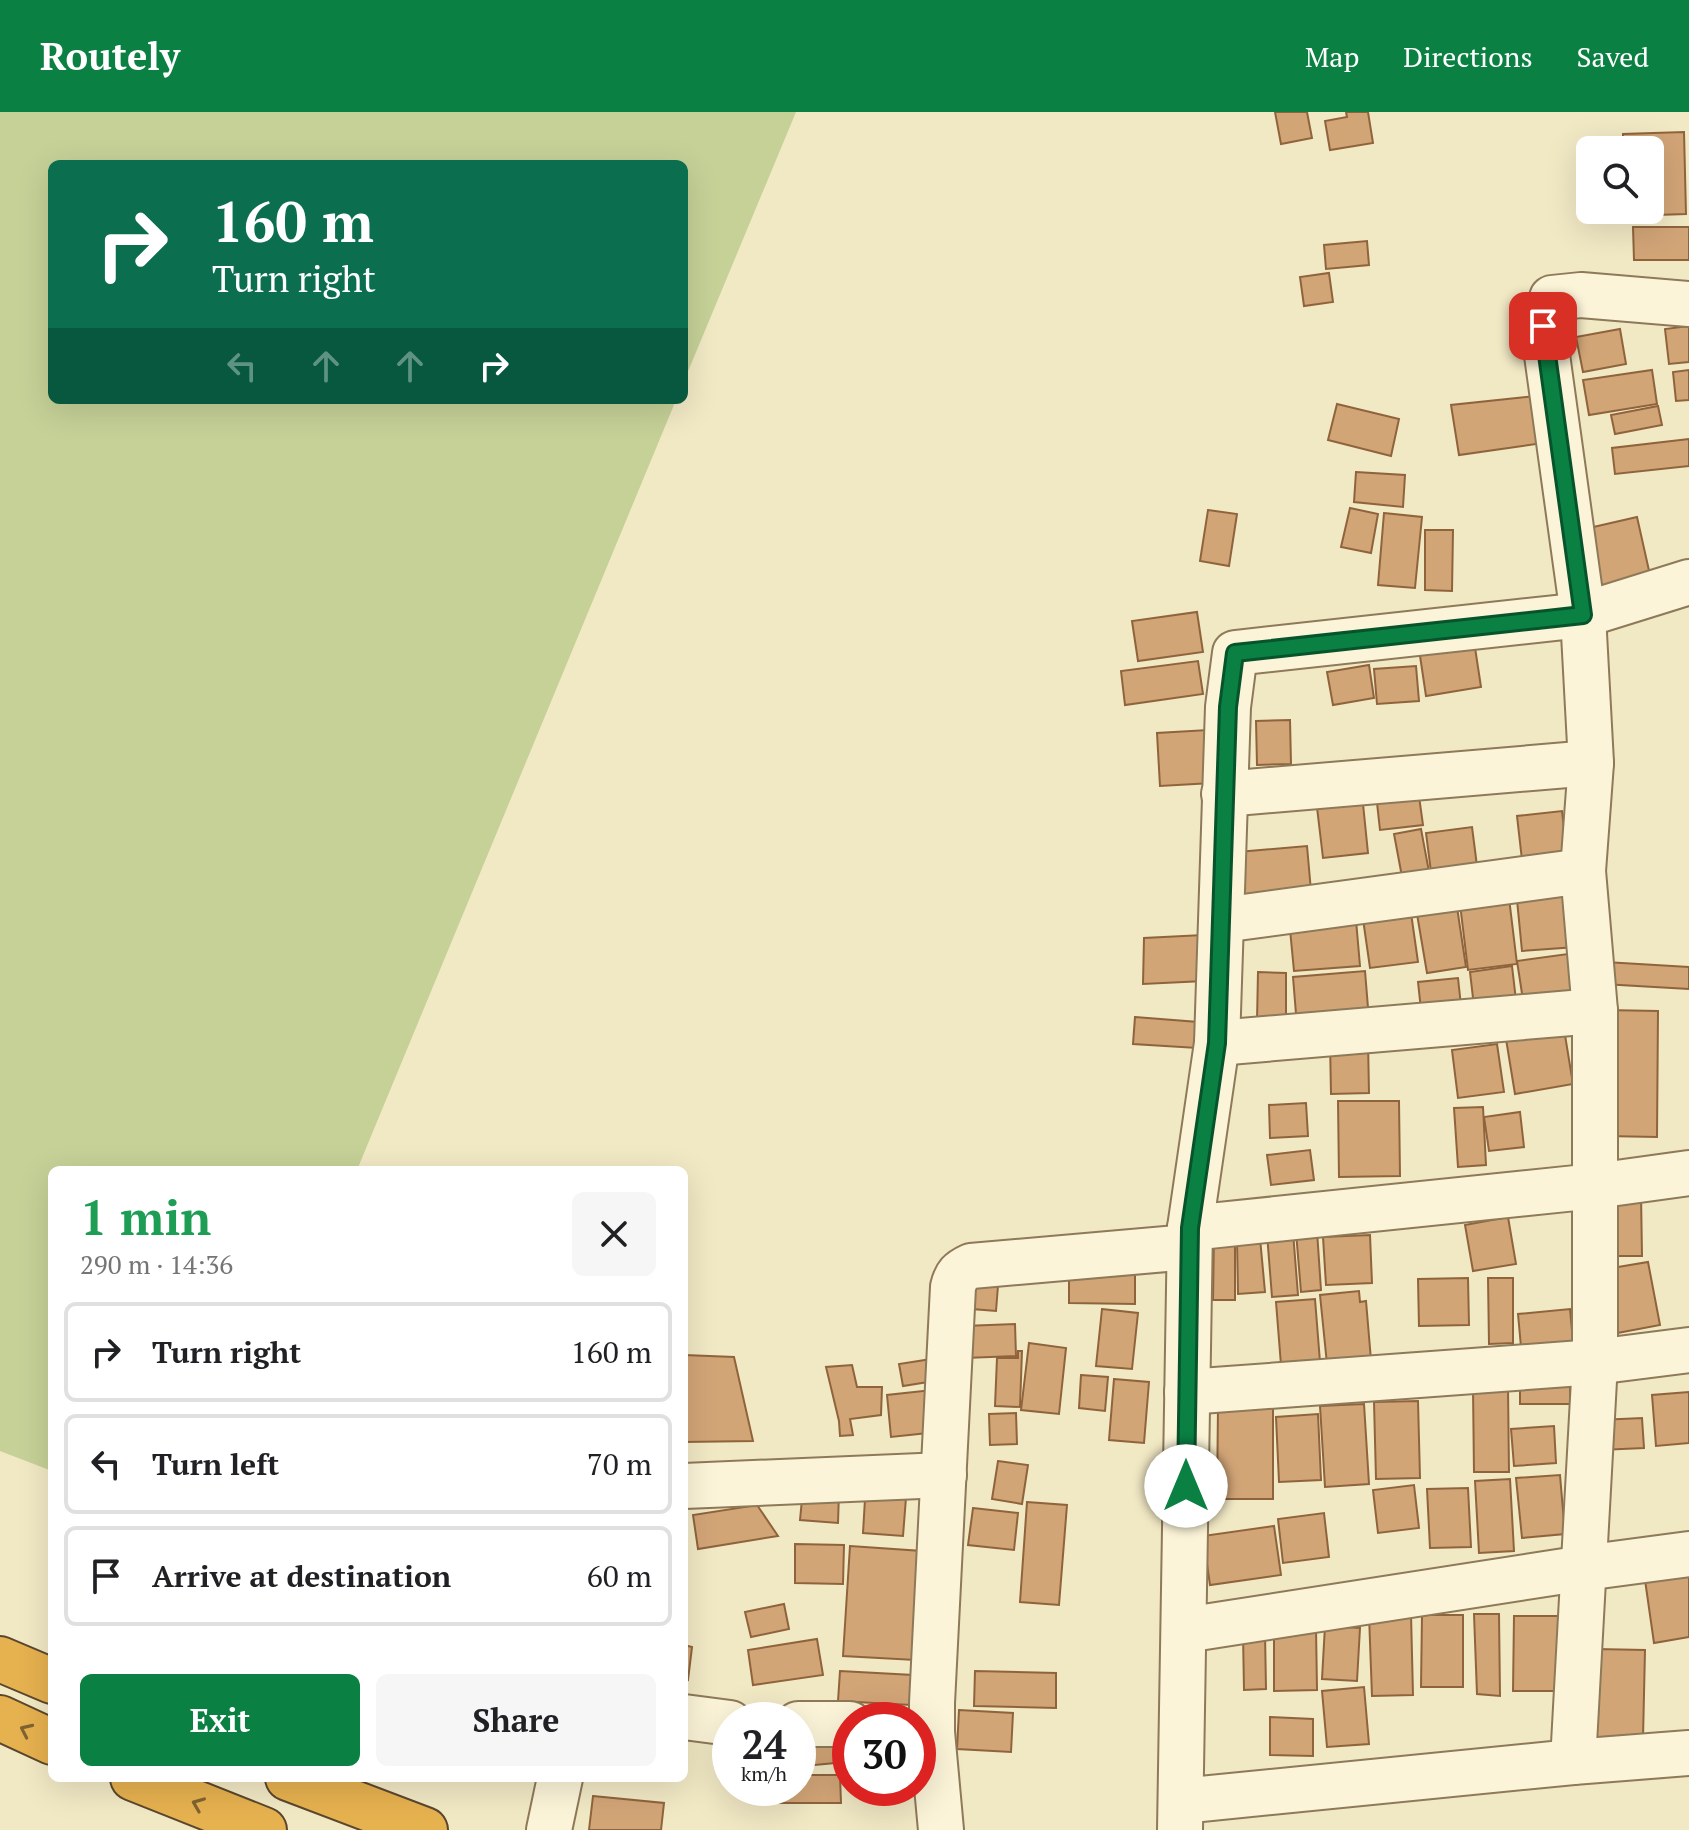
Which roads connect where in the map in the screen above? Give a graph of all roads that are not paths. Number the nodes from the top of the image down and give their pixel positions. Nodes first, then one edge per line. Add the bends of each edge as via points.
1 (1689, 304) edge
2 (1689, 582) edge
3 (1583, 615) junction
4 (1591, 763) junction
5 (1224, 794) junction
6 (1583, 871) junction
7 (1222, 920) junction
8 (1595, 1011) junction
9 (1217, 1043) junction
10 (1689, 1173) edge
11 (1595, 1186) junction
12 (1189, 1237) junction
13 (1689, 1350) edge
14 (1595, 1362) junction
15 (1187, 1392) junction
16 (944, 1475) junction
17 (688, 1486) edge
18 (1689, 1554) edge
19 (1584, 1568) junction
20 (1185, 1630) junction
21 (0, 1659) edge
22 (48, 1679) edge
23 (927, 1702) edge
24 (0, 1718) edge
25 (688, 1718) edge
26 (712, 1721) edge
27 (48, 1740) edge
28 (1689, 1753) edge
29 (1573, 1762) junction
30 (143, 1782) edge
31 (298, 1782) edge
32 (559, 1782) edge
33 (936, 1797) edge
34 (1180, 1816) edge
35 (264, 1830) edge
36 (425, 1830) edge
37 (549, 1830) edge
38 (941, 1830) edge

1 - 3 street via 1581,295 1552,298 1543,326
2 - 3 street
3 - 4 street
3 - 5 street via 1235,653
4 - 5 street
4 - 6 street
5 - 7 street
6 - 7 street
6 - 8 street
7 - 9 street
8 - 9 street
8 - 11 street
9 - 12 street
10 - 11 street
11 - 12 street
11 - 14 street
12 - 15 street
12 - 16 street via 962,1270 953,1287
13 - 14 street
14 - 15 street
14 - 19 street
15 - 20 street
16 - 17 street
16 - 23 street
18 - 19 street
19 - 20 street
19 - 29 street
20 - 34 street
21 - 22 highway
27 -> 24 highway
25 - 26 street
28 - 29 street
29 - 34 street
35 -> 30 highway
31 - 36 highway
32 - 37 street
33 - 38 street

